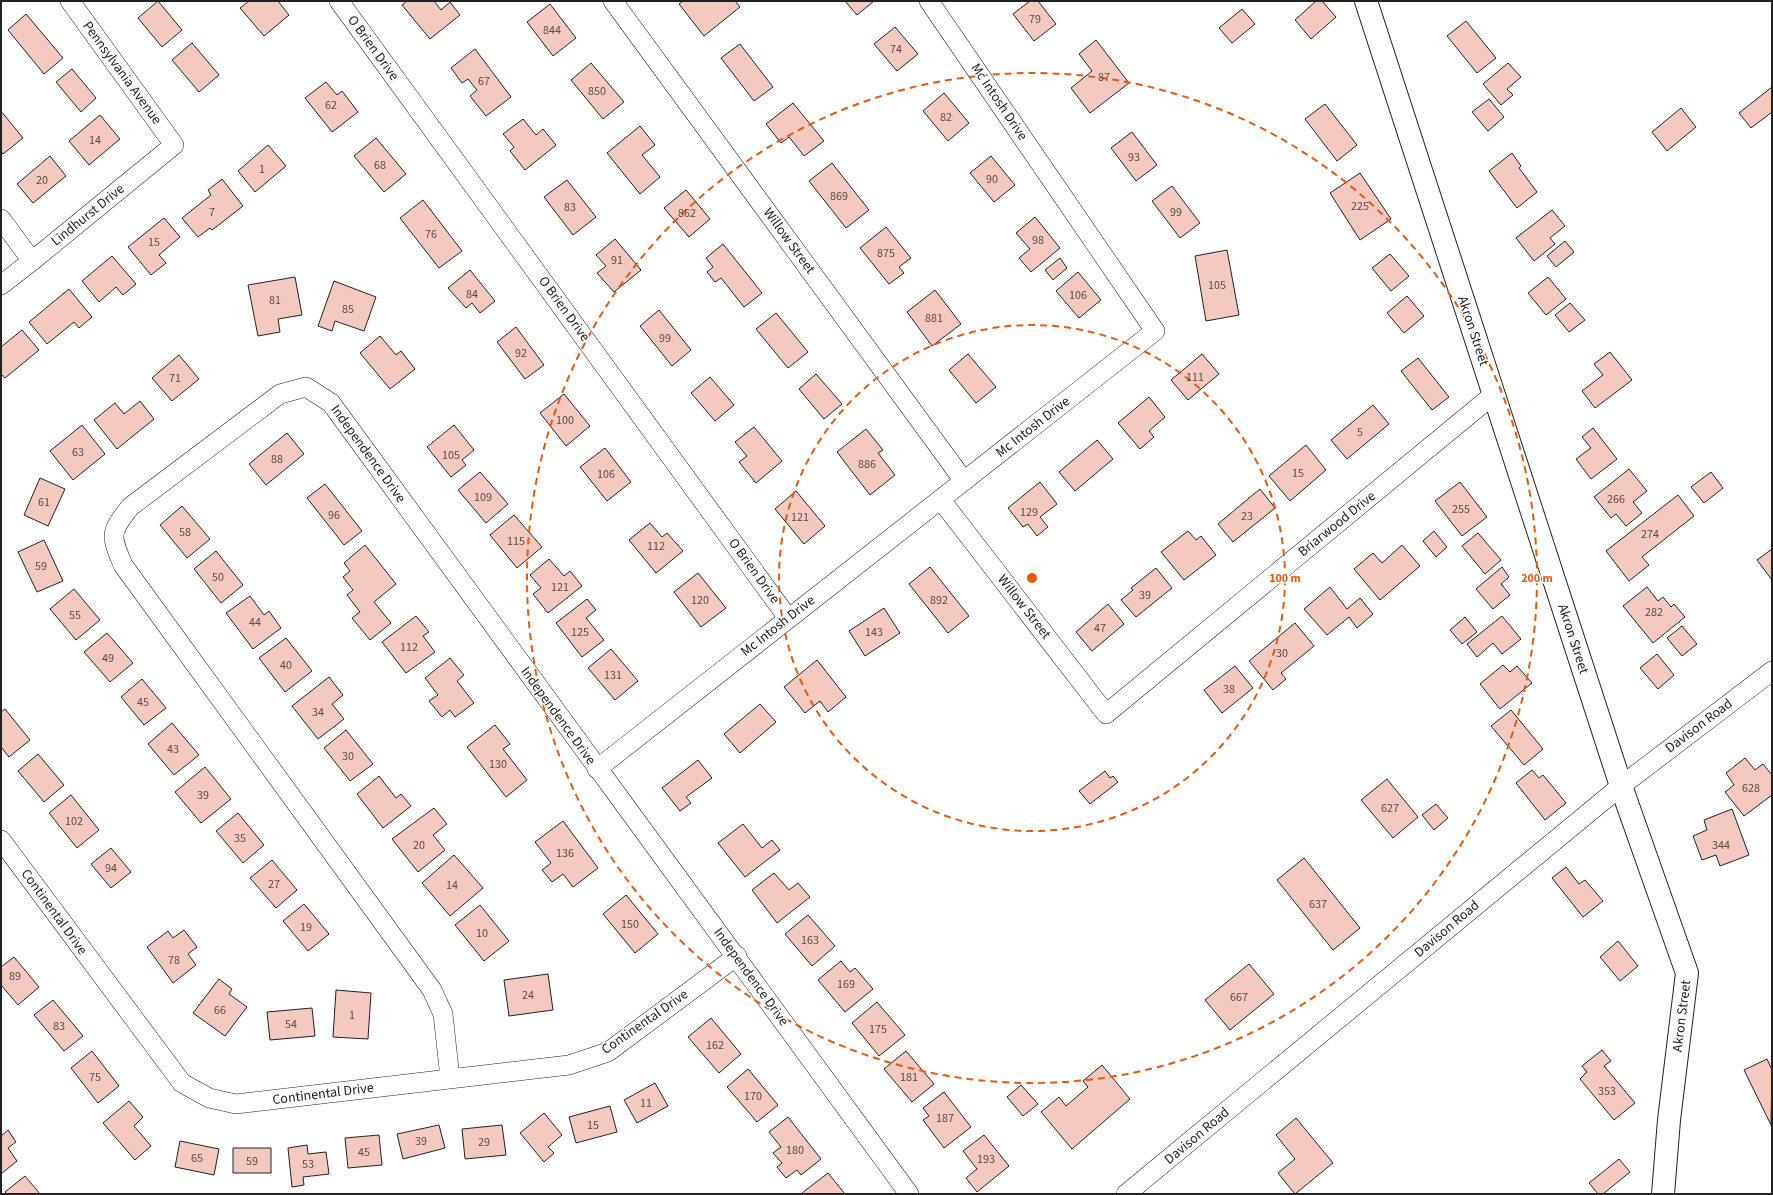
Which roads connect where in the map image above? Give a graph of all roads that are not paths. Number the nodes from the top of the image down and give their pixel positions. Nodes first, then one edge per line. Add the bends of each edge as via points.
1 (70, 1) edge
2 (339, 1) edge
3 (613, 1) edge
4 (929, 1) edge
5 (1366, 1) edge
6 (174, 145) joint
7 (1, 219) edge
8 (32, 261) junction
9 (1, 285) edge
10 (1493, 395) junction
11 (964, 481) junction
12 (941, 500) junction
13 (788, 618) junction
14 (1772, 671) edge
15 (1106, 714) joint
16 (596, 769) junction
17 (1621, 786) junction
18 (1, 840) edge
19 (737, 956) junction
20 (450, 1078) junction
21 (909, 1194) edge
22 (1126, 1194) edge
23 (1663, 1194) edge

1 - 6 street, Pennsylvania Avenue
2 - 13 street, O Brien Drive
3 - 11 street, Willow Street
4 - 11 street, Mc Intosh Drive via 1155,332
5 - 10 main road, Akron Street
6 - 8 street, Lindhurst Drive
7 - 8 street
8 - 9 street, Lindhurst Drive
10 - 15 street, Briarwood Drive
10 - 17 main road, Akron Street
11 - 12 street, Mc Intosh Drive
12 - 13 street, Mc Intosh Drive
12 - 15 street, Willow Street
13 - 16 street, Mc Intosh Drive
14 - 17 street, Davison Road
16 - 19 street, Independence Drive
16 - 20 street, Independence Drive via 331,403 306,387 280,394 130,506 115,527 114,544 123,565 432,990 443,1014
17 - 22 street, Davison Road
17 - 23 main road, Akron Street via 1687,973 1669,1120
18 - 20 street, Continental Drive via 182,1083 209,1098 236,1104
19 - 20 street, Continental Drive via 608,1052 569,1065
19 - 21 street, Independence Drive

